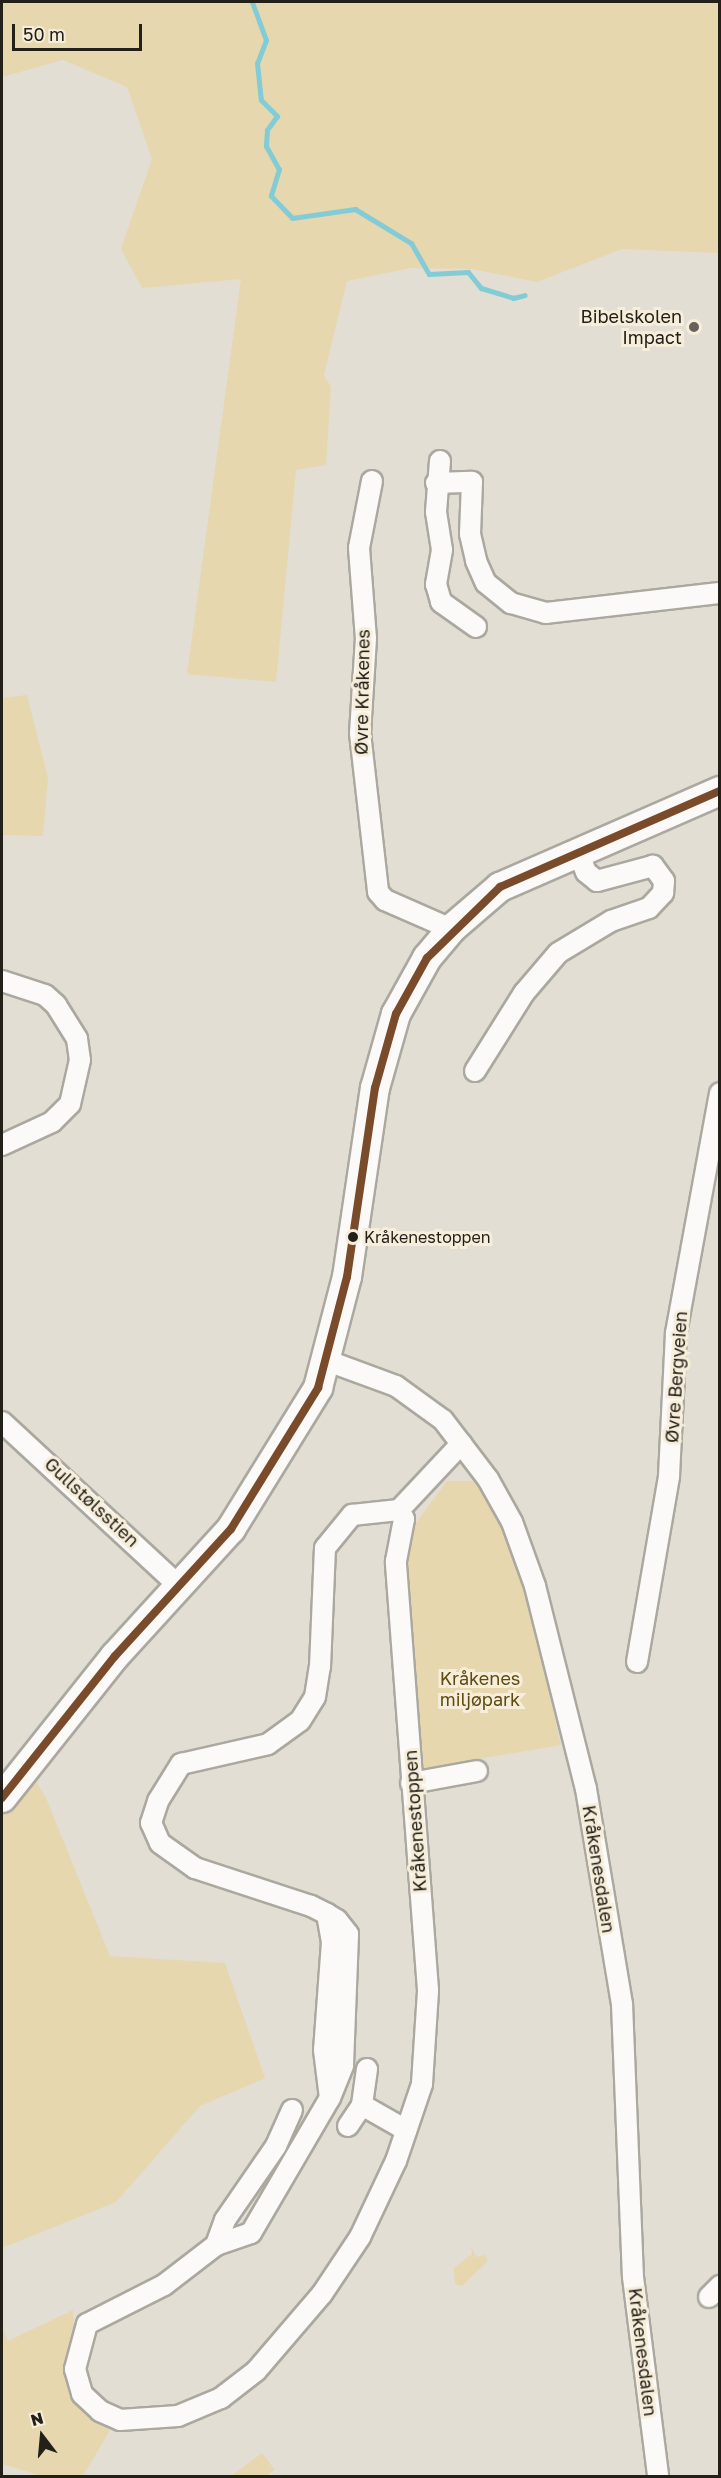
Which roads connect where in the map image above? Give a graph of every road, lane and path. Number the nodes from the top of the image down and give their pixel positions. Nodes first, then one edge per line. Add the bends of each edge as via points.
1 (440, 460) dead end
2 (372, 481) dead end
3 (436, 483) junction
4 (720, 594) edge
5 (477, 627) dead end
6 (720, 791) edge
7 (577, 850) junction
8 (451, 929) junction
9 (2, 981) edge
10 (475, 1071) dead end
11 (720, 1093) edge
12 (2, 1145) edge
13 (328, 1361) junction
14 (2, 1422) edge
15 (462, 1444) junction
16 (399, 1510) junction
17 (179, 1586) junction
18 (637, 1662) dead end
19 (477, 1771) dead end
20 (411, 1783) junction
21 (2, 1798) edge
22 (367, 2069) dead end
23 (362, 2105) junction
24 (292, 2110) dead end
25 (348, 2126) dead end
26 (406, 2130) junction
27 (216, 2245) junction
28 (658, 2476) edge

1 - 3 street
2 - 8 street, Øvre Kråkenes via 358,548 366,638 360,745 378,892 385,900
3 - 4 street via 472,482 470,534 476,561 486,584 511,603 546,613
3 - 5 street via 441,550 436,584 441,602
6 - 7 main road
7 - 8 main road via 500,887
7 - 10 street via 586,872 597,881 653,866 663,881 663,893 649,908 611,921 558,953 524,993
8 - 13 main road via 396,1014 375,1088 347,1278
9 - 12 street via 45,995 56,1005 77,1039 80,1060 70,1104 52,1122
11 - 18 street, Øvre Bergveien via 678,1321 669,1476
13 - 15 street, Kråkenesdalen via 396,1386 430,1409
13 - 17 main road via 286,1446 231,1529
14 - 17 street, Gullstølsstien
15 - 16 street
15 - 28 street, Kråkenesdalen via 512,1522 535,1586 586,1789 622,2004 633,2277
16 - 20 street, Kråkenestoppen via 404,1519 396,1561
16 - 27 street, Kråkenestoppen via 352,1515 326,1548 320,1667 315,1697 300,1721 268,1744 181,1764 158,1801 151,1823 160,1843 195,1868 327,1914 348,1934 343,2065 330,2098 251,2233
17 - 21 main road via 115,1656
19 - 20 street
20 - 26 street, Kråkenestoppen via 428,1990 422,2084
22 - 23 street
23 - 25 street
23 - 26 street
24 - 27 street via 276,2146 225,2220
26 - 27 street, Kråkenestoppen via 382,2196 360,2237 322,2294 256,2371 221,2398 178,2416 120,2420 100,2411 82,2394 75,2369 87,2324 164,2285

